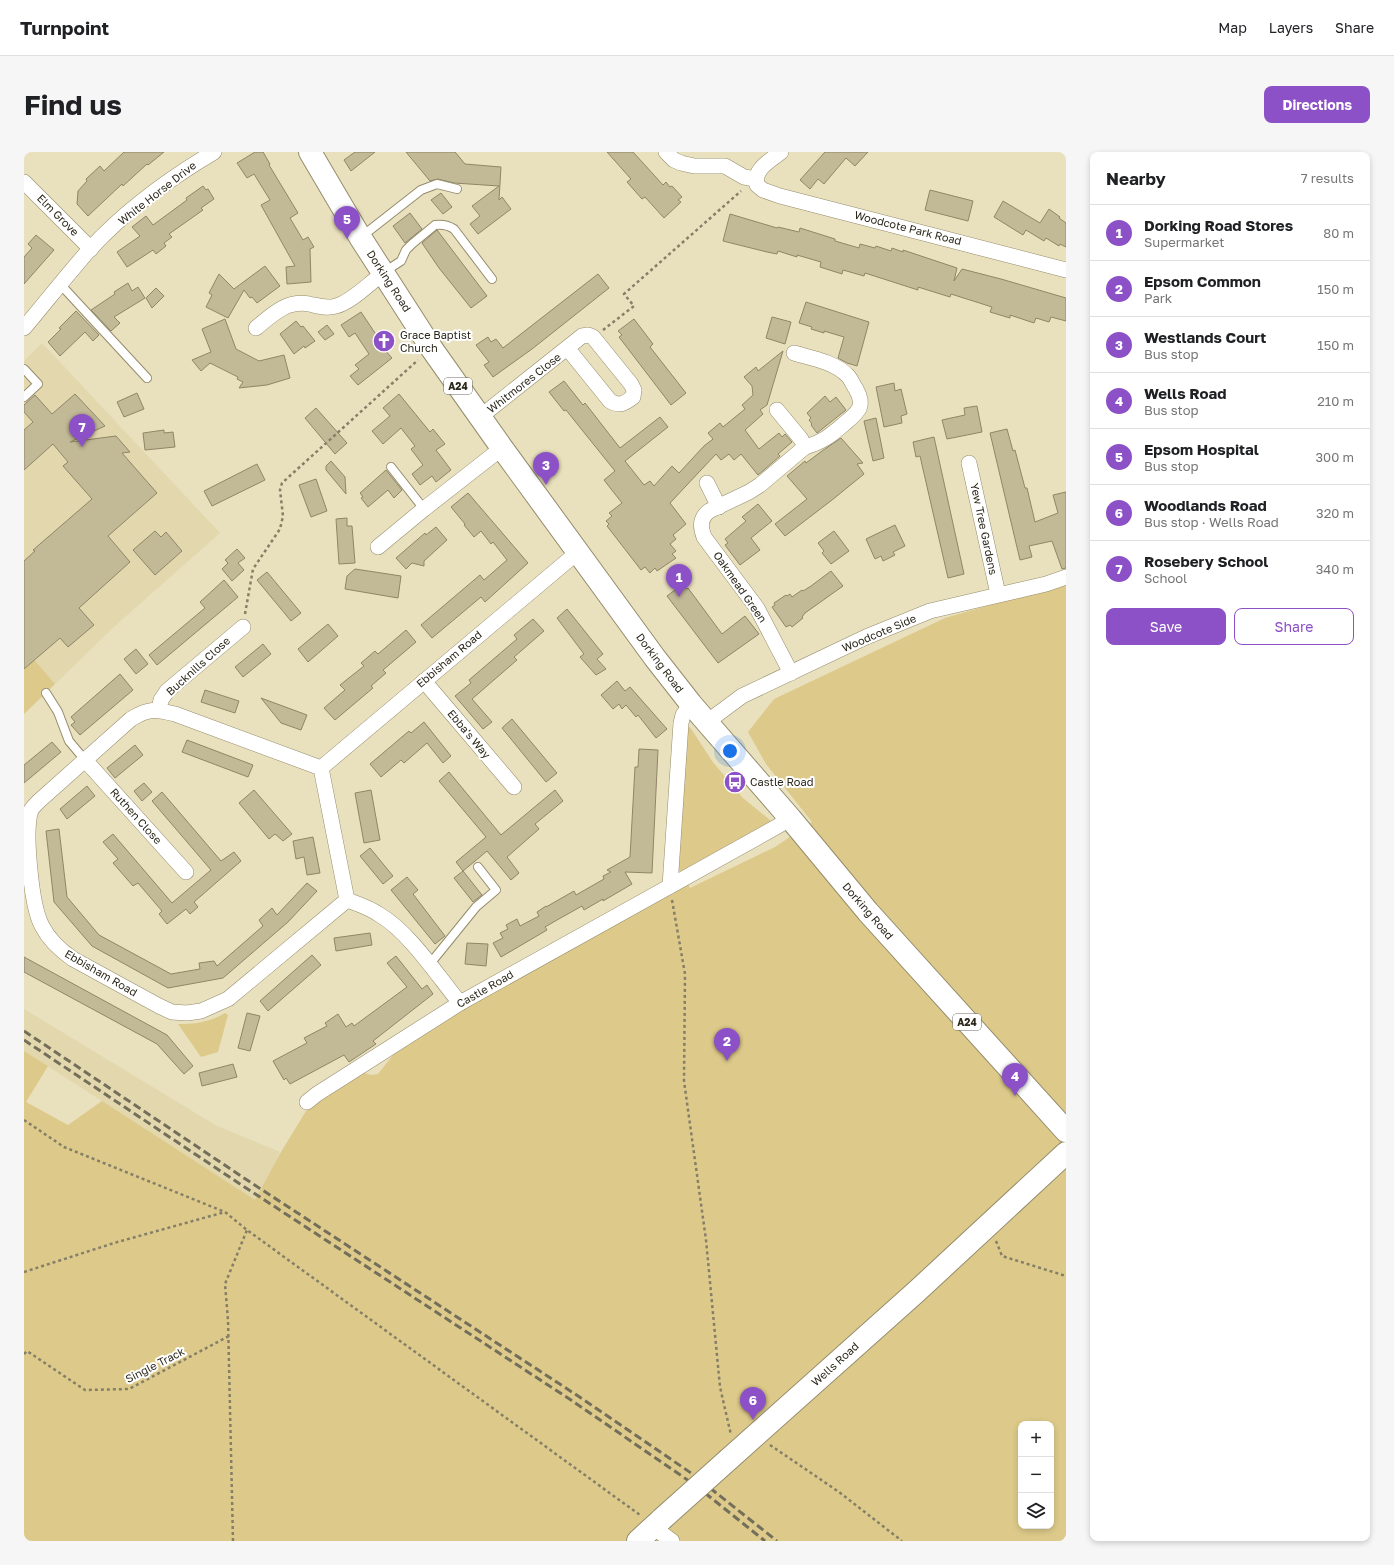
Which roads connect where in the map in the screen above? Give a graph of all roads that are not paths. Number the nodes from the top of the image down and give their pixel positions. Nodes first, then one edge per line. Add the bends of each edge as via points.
1 (214, 152) edge
2 (310, 152) edge
3 (666, 152) edge
4 (781, 152) edge
5 (756, 179) junction
6 (24, 182) edge
7 (457, 189) dead end
8 (360, 237) junction
9 (91, 249) junction
10 (1066, 270) edge
11 (384, 272) junction
12 (492, 279) dead end
13 (60, 285) junction
14 (24, 328) edge
15 (256, 328) dead end
16 (568, 348) junction
17 (794, 353) dead end
18 (24, 369) edge
19 (148, 378) dead end
20 (24, 397) edge
21 (777, 410) dead end
22 (480, 417) junction
23 (805, 447) junction
24 (502, 448) junction
25 (969, 463) dead end
26 (391, 467) dead end
27 (707, 483) dead end
28 (719, 507) junction
29 (424, 509) junction
30 (378, 547) dead end
31 (578, 552) junction
32 (1066, 577) edge
33 (998, 594) junction
34 (243, 627) road end
35 (792, 673) junction
36 (424, 681) junction
37 (46, 693) dead end
38 (691, 704) junction
39 (159, 710) junction
40 (707, 722) junction
41 (85, 760) junction
42 (321, 768) junction
43 (514, 787) dead end
44 (790, 818) junction
45 (478, 867) dead end
46 (186, 872) dead end
47 (26, 873) edge
48 (670, 886) junction
49 (347, 900) junction
50 (429, 965) junction
51 (460, 1003) junction
52 (307, 1102) dead end
53 (1066, 1131) edge
54 (1066, 1153) edge
55 (649, 1526) edge
56 (672, 1541) edge

1 - 9 street, White Horse Drive via 179,174 128,214
2 - 8 main road, Dorking Road / A24
3 - 5 street via 682,164 725,166 744,177
4 - 5 street via 760,169
5 - 10 street, Woodcote Park Road via 757,185 763,190 780,196
6 - 9 street, Elm Grove
7 - 8 lane via 437,184 421,190
8 - 11 main road, Dorking Road / A24
9 - 13 street, White Horse Drive
11 - 12 lane via 401,261 412,244 440,224 449,225 454,229
11 - 15 street via 338,306 330,308 295,303 275,312
11 - 22 main road, Dorking Road / A24 via 432,349
13 - 14 street, White Horse Drive
13 - 19 lane
16 - 16 street, Whitmores Close via 610,401 623,404 633,397 634,390 593,337 582,336
16 - 22 street, Whitmores Close
17 - 23 street, Oakmead Green via 840,370 848,376 861,399 861,407 856,414 829,437
18 - 20 lane via 38,384
21 - 23 street
22 - 24 main road, Dorking Road / A24
23 - 28 street, Oakmead Green via 760,485
24 - 29 street
24 - 31 main road, Dorking Road / A24
25 - 33 street, Yew Tree Gardens
26 - 29 lane
27 - 28 street
28 - 35 street, Oakmead Green via 705,515 701,522 704,537 760,613
29 - 30 street
31 - 36 street, Ebbisham Road
31 - 38 main road, Dorking Road / A24
32 - 33 street, Woodcote Side
33 - 35 street, Woodcote Side via 930,611 866,637
34 - 39 street, Bucknills Close via 167,691 161,700
35 - 40 street, Woodcote Side via 742,696
36 - 42 street, Ebbisham Road
36 - 43 street, Ebba's Way
37 - 41 lane via 58,712 70,740
38 - 40 main road, Dorking Road / A24
38 - 48 street via 681,723
39 - 41 street, Ebbisham Road via 143,712 131,719
39 - 42 street, Ebbisham Road
40 - 44 main road, Dorking Road / A24
41 - 46 street, Ruthen Close
41 - 47 street, Ebbisham Road via 30,810 26,835
42 - 49 street
44 - 48 street, Castle Road
44 - 53 main road, Dorking Road / A24 via 868,912
45 - 50 lane via 496,890 476,907
47 - 49 street, Ebbisham Road via 35,912 50,939 61,951 172,1012 201,1011 228,999
48 - 51 street, Castle Road
49 - 50 street via 379,914 392,923
50 - 51 street
51 - 52 street, Castle Road
54 - 55 main road, Wells Road, bridge via 732,1457
55 - 56 street

